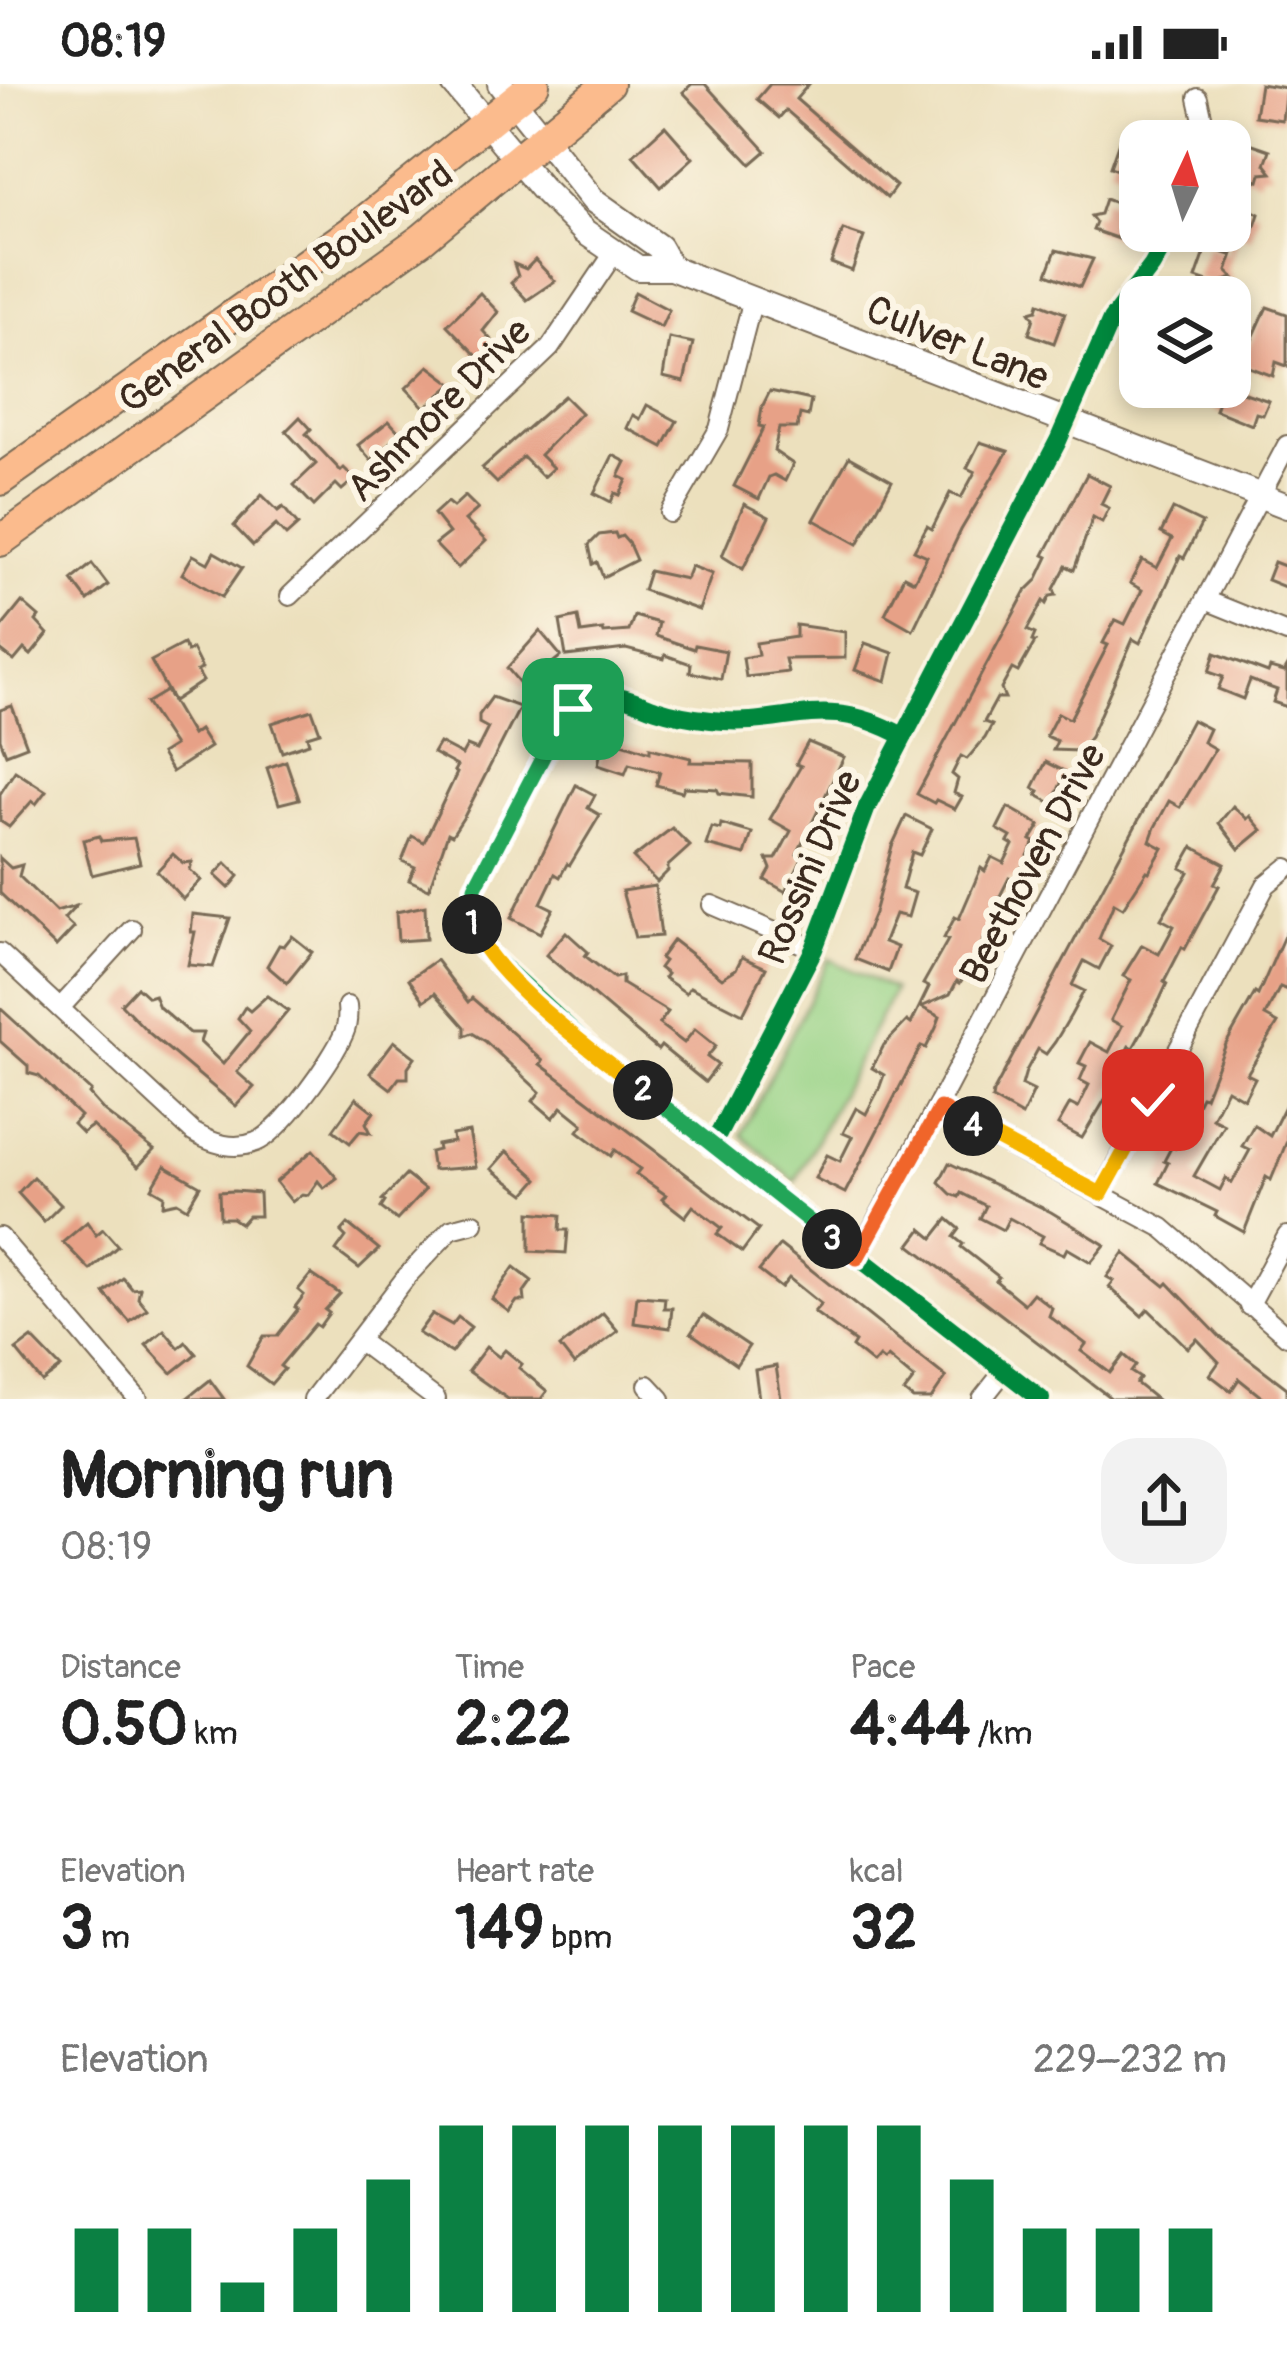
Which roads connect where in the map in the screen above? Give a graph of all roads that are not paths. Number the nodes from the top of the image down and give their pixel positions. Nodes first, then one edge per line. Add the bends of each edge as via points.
1 (454, 84) edge
2 (608, 84) edge
3 (516, 90) edge
4 (1198, 98) dead end
5 (1203, 120) edge
6 (487, 123) junction
7 (544, 140) junction
8 (519, 160) junction
9 (1160, 252) edge
10 (614, 253) junction
11 (671, 268) junction
12 (753, 298) junction
13 (1066, 423) junction
14 (1287, 445) edge
15 (0, 480) edge
16 (1262, 496) junction
17 (1287, 506) edge
18 (670, 513) dead end
19 (0, 541) edge
20 (290, 596) dead end
21 (1208, 601) junction
22 (1287, 633) edge
23 (903, 736) junction
24 (1287, 868) edge
25 (712, 905) dead end
26 (131, 929) dead end
27 (814, 949) junction
28 (0, 952) edge
29 (347, 1006) dead end
30 (60, 1008) junction
31 (940, 1108) junction
32 (712, 1146) junction
33 (1101, 1194) junction
34 (474, 1223) dead end
35 (1287, 1236) edge
36 (0, 1237) edge
37 (857, 1258) junction
38 (1249, 1306) junction
39 (1287, 1336) edge
40 (359, 1341) junction
41 (1004, 1371) junction
42 (138, 1399) edge
43 (313, 1399) edge
44 (436, 1399) edge
45 (982, 1399) edge
46 (1041, 1399) edge

1 - 6 street, Culver Lane
2 - 7 highway, General Booth Boulevard
3 - 6 highway, General Booth Boulevard
3 - 7 street, Culver Lane
4 - 5 street
6 - 8 street, Culver Lane
6 - 15 highway, General Booth Boulevard via 351,232
7 - 8 highway, General Booth Boulevard
7 - 11 street, Culver Lane via 593,200 659,247
8 - 10 street, Culver Lane via 563,213
8 - 19 highway, General Booth Boulevard via 422,239
9 - 13 street, Rossini Drive via 1111,320
10 - 11 street, Culver Lane via 638,268
10 - 20 street, Ashmore Drive via 550,348
11 - 12 street, Culver Lane
12 - 13 street, Culver Lane
12 - 18 street via 719,429
13 - 16 street, Culver Lane
13 - 23 street, Rossini Drive
14 - 16 street, Beethoven Drive
16 - 17 street, Culver Lane
16 - 21 street, Beethoven Drive
21 - 22 street
21 - 31 street, Beethoven Drive
23 - 27 street, Rossini Drive via 867,806
23 - 32 street via 846,713 718,721 597,697 562,720 475,887 472,924 483,949
24 - 33 street via 1266,885
25 - 27 street
26 - 30 street
27 - 32 street, Rossini Drive
28 - 30 street
29 - 30 street via 343,1037 282,1121 262,1140 237,1147 194,1132
31 - 33 street
31 - 37 street, Beethoven Drive
32 - 37 street
33 - 38 street via 1186,1245
34 - 40 street via 451,1229
35 - 38 street
36 - 42 street
37 - 41 street
38 - 39 street
40 - 43 street
40 - 44 street
41 - 45 street
41 - 46 street

